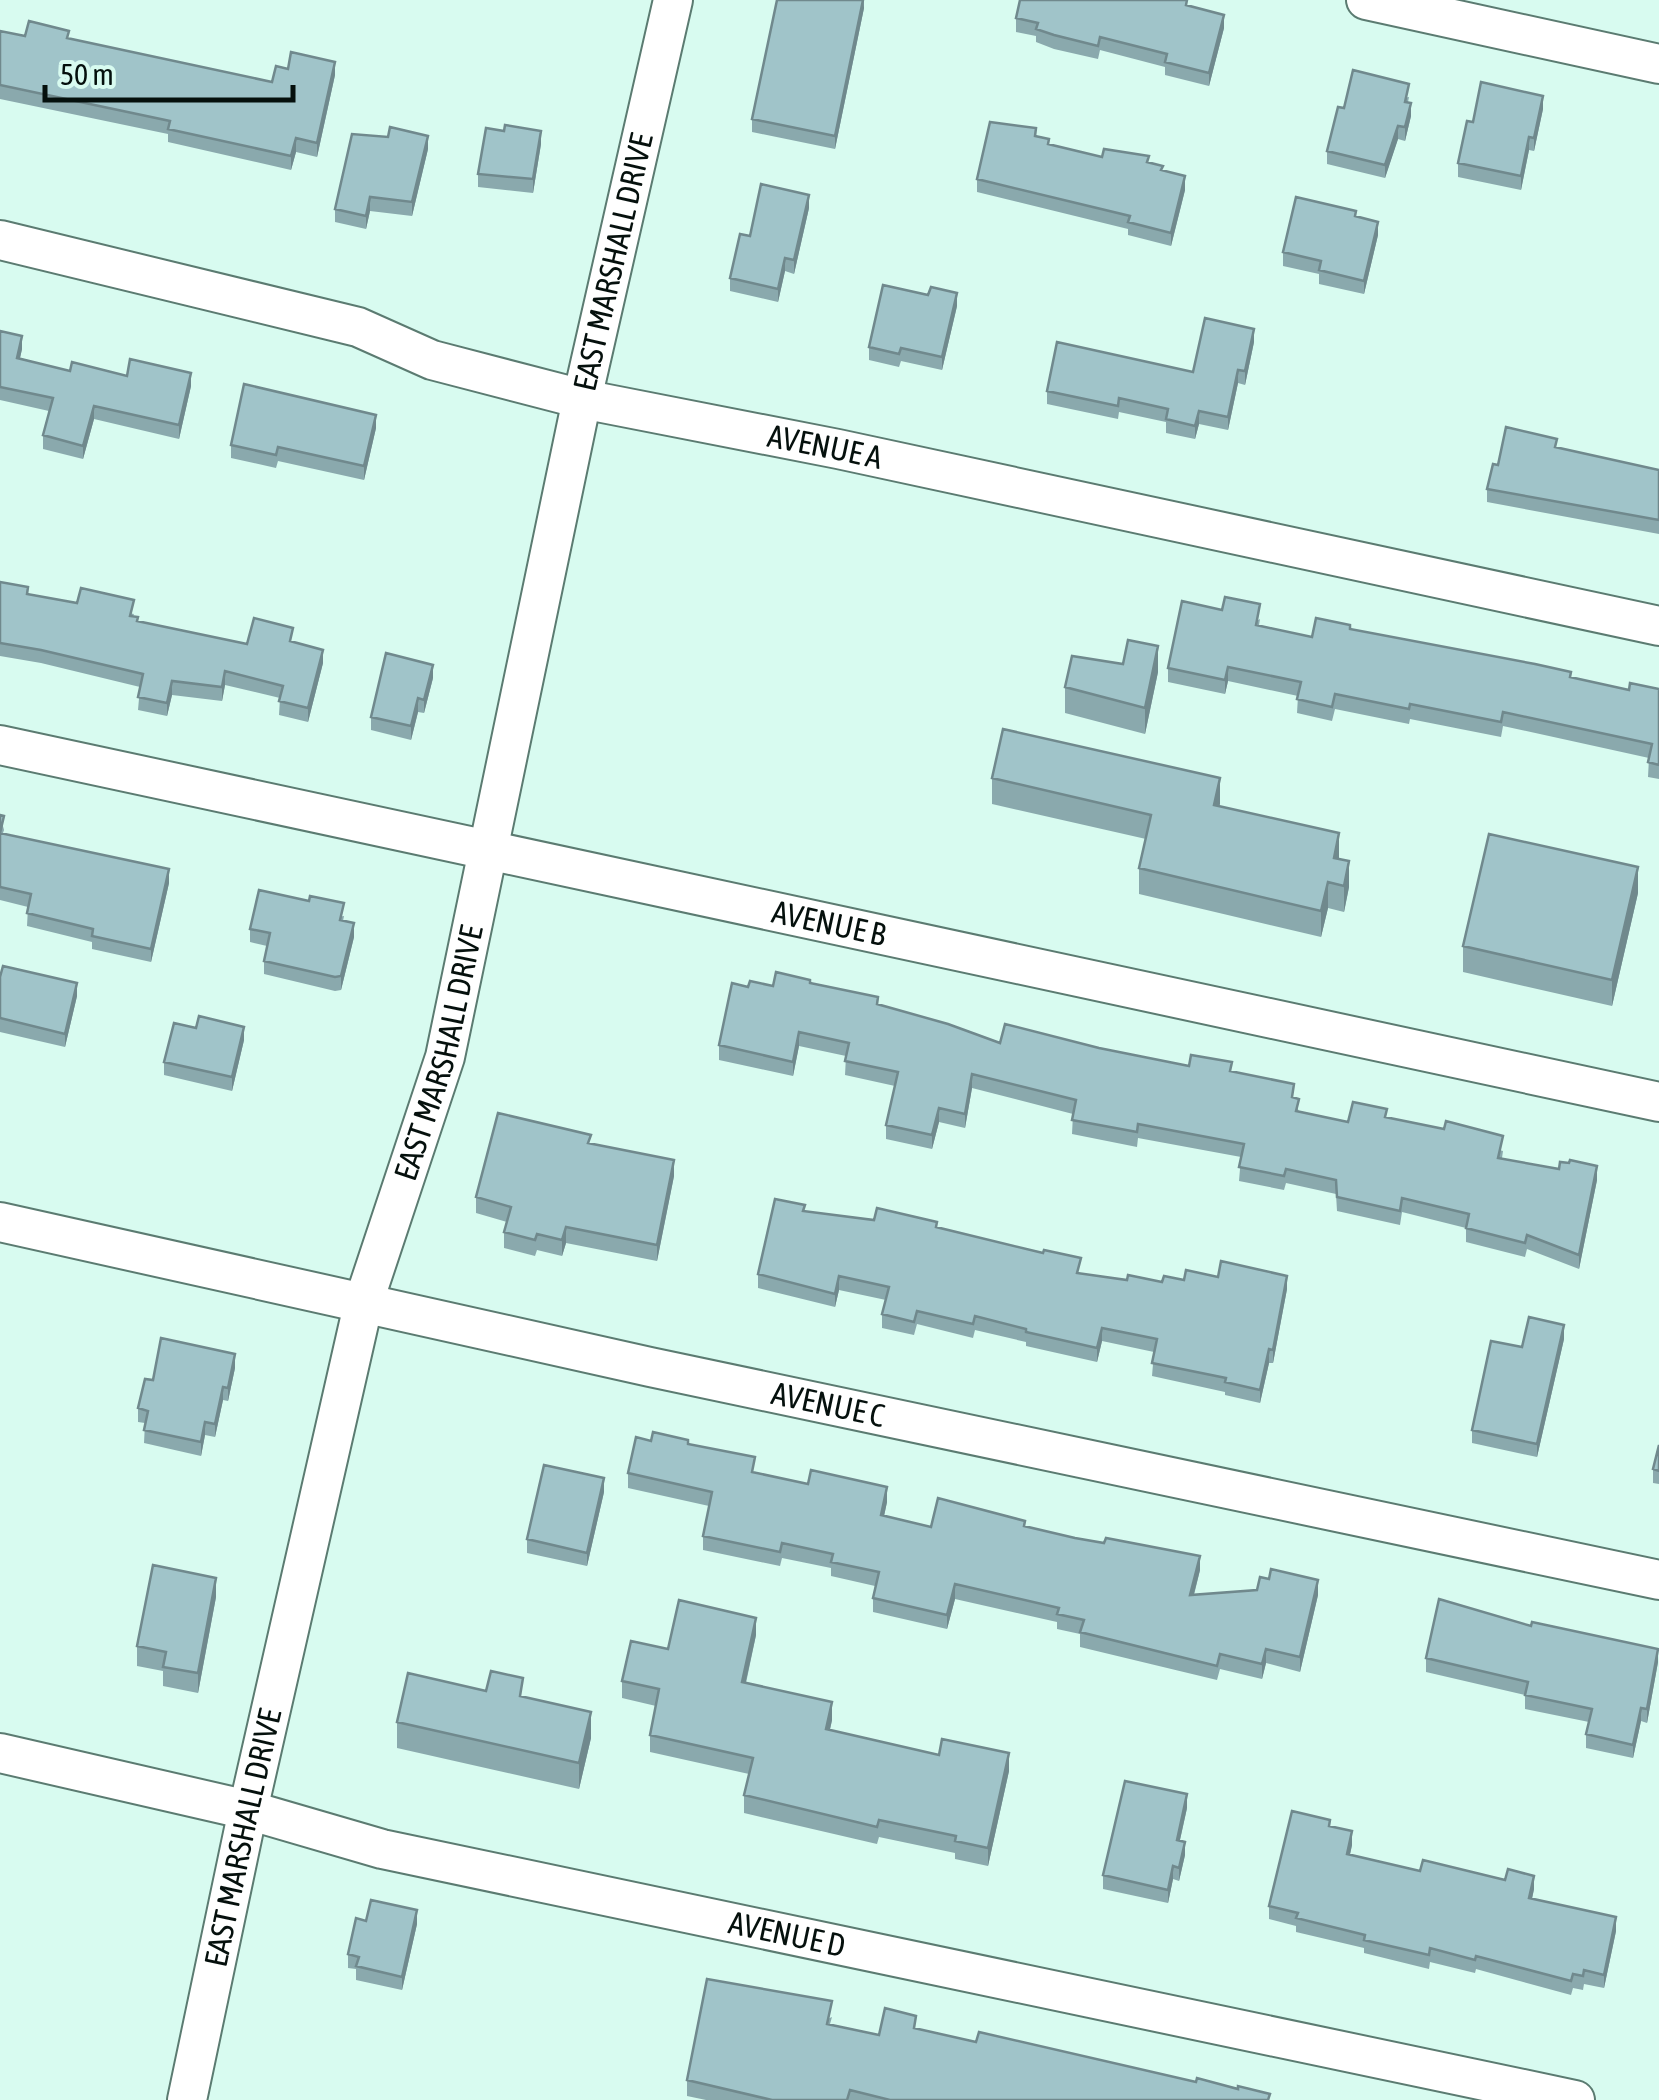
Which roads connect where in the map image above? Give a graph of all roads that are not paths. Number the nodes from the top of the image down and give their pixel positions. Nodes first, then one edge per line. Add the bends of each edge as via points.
1 (673, 0) edge
2 (1366, 0) edge
3 (1659, 64) edge
4 (0, 240) edge
5 (582, 399) junction
6 (1659, 626) edge
7 (0, 746) edge
8 (490, 851) junction
9 (1659, 1102) edge
10 (0, 1222) edge
11 (364, 1301) junction
12 (1659, 1580) edge
13 (0, 1753) edge
14 (248, 1810) junction
15 (186, 2100) edge
16 (1575, 2100) edge

1 - 5 street, EAST MARSHALL DRIVE
2 - 3 street
4 - 5 street, AVENUE A via 358,327 432,360
5 - 6 street, AVENUE A
5 - 8 street, EAST MARSHALL DRIVE
7 - 8 street, AVENUE B
8 - 9 street, AVENUE B
8 - 11 street, EAST MARSHALL DRIVE via 445,1057
10 - 11 street, AVENUE C
11 - 12 street, AVENUE C
11 - 14 street, EAST MARSHALL DRIVE
13 - 14 street, AVENUE D
14 - 15 street, EAST MARSHALL DRIVE
14 - 16 street, AVENUE D via 382,1850

